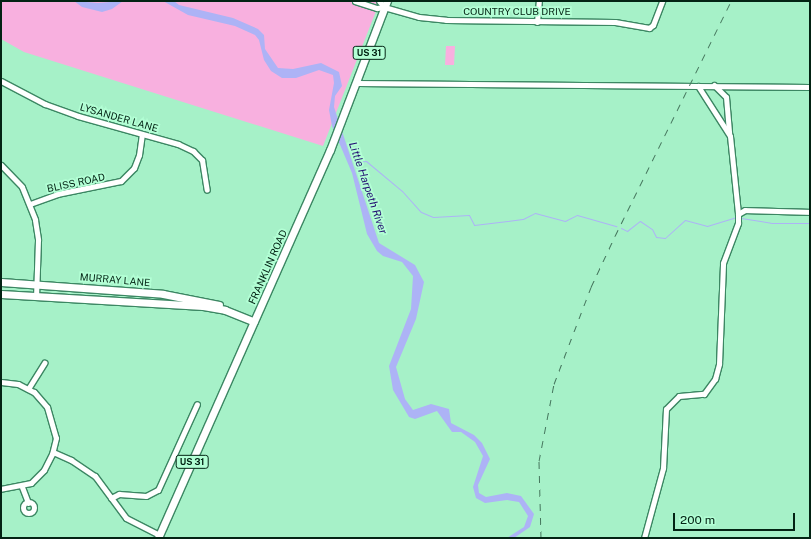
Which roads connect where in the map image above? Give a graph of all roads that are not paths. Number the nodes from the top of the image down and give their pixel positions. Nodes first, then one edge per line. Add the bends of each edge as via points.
1 (355, 1) edge
2 (379, 1) edge
3 (539, 1) edge
4 (662, 1) edge
5 (385, 4) edge
6 (538, 22) junction
7 (1, 81) edge
8 (357, 83) junction
9 (714, 85) junction
10 (698, 86) junction
11 (810, 87) edge
12 (142, 134) junction
13 (730, 136) junction
14 (1, 164) edge
15 (208, 190) dead end
16 (30, 204) junction
17 (810, 212) edge
18 (738, 214) junction
19 (1, 282) edge
20 (34, 284) junction
21 (1, 294) edge
22 (36, 296) junction
23 (225, 310) junction
24 (254, 322) junction
25 (44, 363) dead end
26 (1, 382) edge
27 (28, 389) junction
28 (197, 404) dead end
29 (53, 452) junction
30 (22, 487) junction
31 (1, 489) edge
32 (111, 498) junction
33 (28, 503) dead end
34 (159, 537) edge
35 (644, 538) edge

1 - 5 street, COUNTRY CLUB DRIVE via 376,8
2 - 5 street
3 - 6 street
4 - 6 street, COUNTRY CLUB DRIVE via 651,28 615,22
5 - 6 street, COUNTRY CLUB DRIVE via 415,16 446,20
5 - 8 main road, FRANKLIN ROAD / US 31
7 - 12 street, LYSANDER LANE via 45,104
8 - 10 street
8 - 24 main road, FRANKLIN ROAD / US 31
9 - 10 street
9 - 11 street
9 - 13 street via 726,97
10 - 13 street via 713,105
12 - 15 street, LYSANDER LANE via 193,151 202,160
12 - 16 street, BLISS ROAD via 140,155 134,168 121,181 57,194
13 - 18 street
14 - 16 street via 22,187
16 - 20 street via 38,240
17 - 18 street via 745,210
18 - 35 street via 738,223 723,263 719,364 715,379 704,394 679,396 666,409 663,468
19 - 20 main road, MURRAY LANE
20 - 22 street
20 - 23 main road, MURRAY LANE via 187,297 218,305
21 - 22 main road, MURRAY LANE
22 - 23 main road, MURRAY LANE via 203,306
23 - 24 main road, MURRAY LANE
24 - 34 main road, FRANKLIN ROAD / US 31
25 - 27 street
26 - 27 street via 18,384
27 - 29 street via 47,407 52,419 56,438
28 - 32 street via 158,490 146,496 119,494
29 - 30 street via 44,470 31,483
29 - 32 street via 95,476
30 - 31 street
30 - 33 street
32 - 34 street via 126,518

